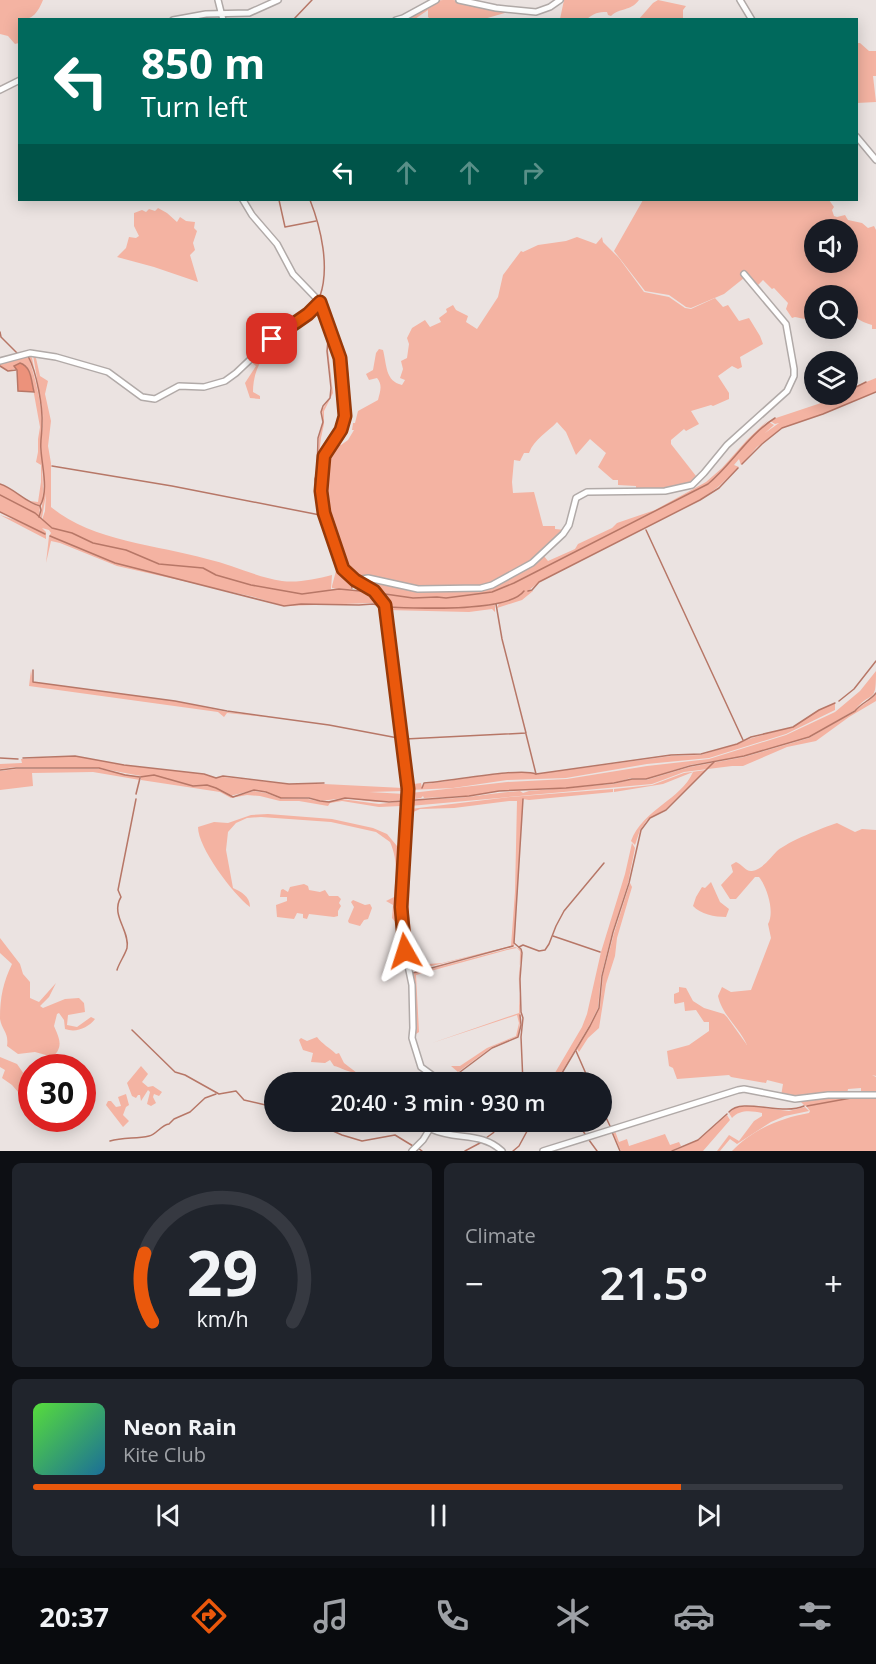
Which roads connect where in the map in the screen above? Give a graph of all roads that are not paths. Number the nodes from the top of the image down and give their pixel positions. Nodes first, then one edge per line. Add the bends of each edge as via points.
1 (218, 0) edge
2 (278, 0) edge
3 (436, 0) edge
4 (459, 0) edge
5 (560, 0) edge
6 (740, 0) edge
7 (222, 17) edge
8 (183, 18) edge
9 (404, 18) edge
10 (752, 18) edge
11 (18, 81) edge
12 (0, 90) edge
13 (858, 138) edge
14 (876, 160) edge
15 (244, 201) edge
16 (744, 274) dead end
17 (320, 302) junction
18 (0, 362) edge
19 (355, 580) junction
20 (428, 1072) edge
21 (876, 1095) edge
22 (429, 1132) edge
23 (438, 1132) edge
24 (412, 1151) edge
25 (502, 1151) edge
26 (543, 1151) edge

1 - 7 street
2 - 7 street via 249,13
3 - 9 street
4 - 5 street via 536,12
6 - 10 street
7 - 8 street via 206,14
11 - 12 street
13 - 14 street
15 - 17 street via 277,244 293,273
16 - 19 street via 786,324 794,376 782,396 727,445 697,481 665,491 587,492 576,498 567,530 545,552 521,570 486,587 418,589 368,578
17 - 18 street via 225,381 204,387 179,386 155,399 142,397 108,372 56,357 30,353
17 - 19 street via 340,358 345,416 324,456 322,502 339,561
19 - 20 street via 374,591 385,605 407,799 401,919 412,985 412,1038 421,1067
21 - 26 street via 795,1099 738,1090
22 - 24 street
23 - 25 street via 484,1139

